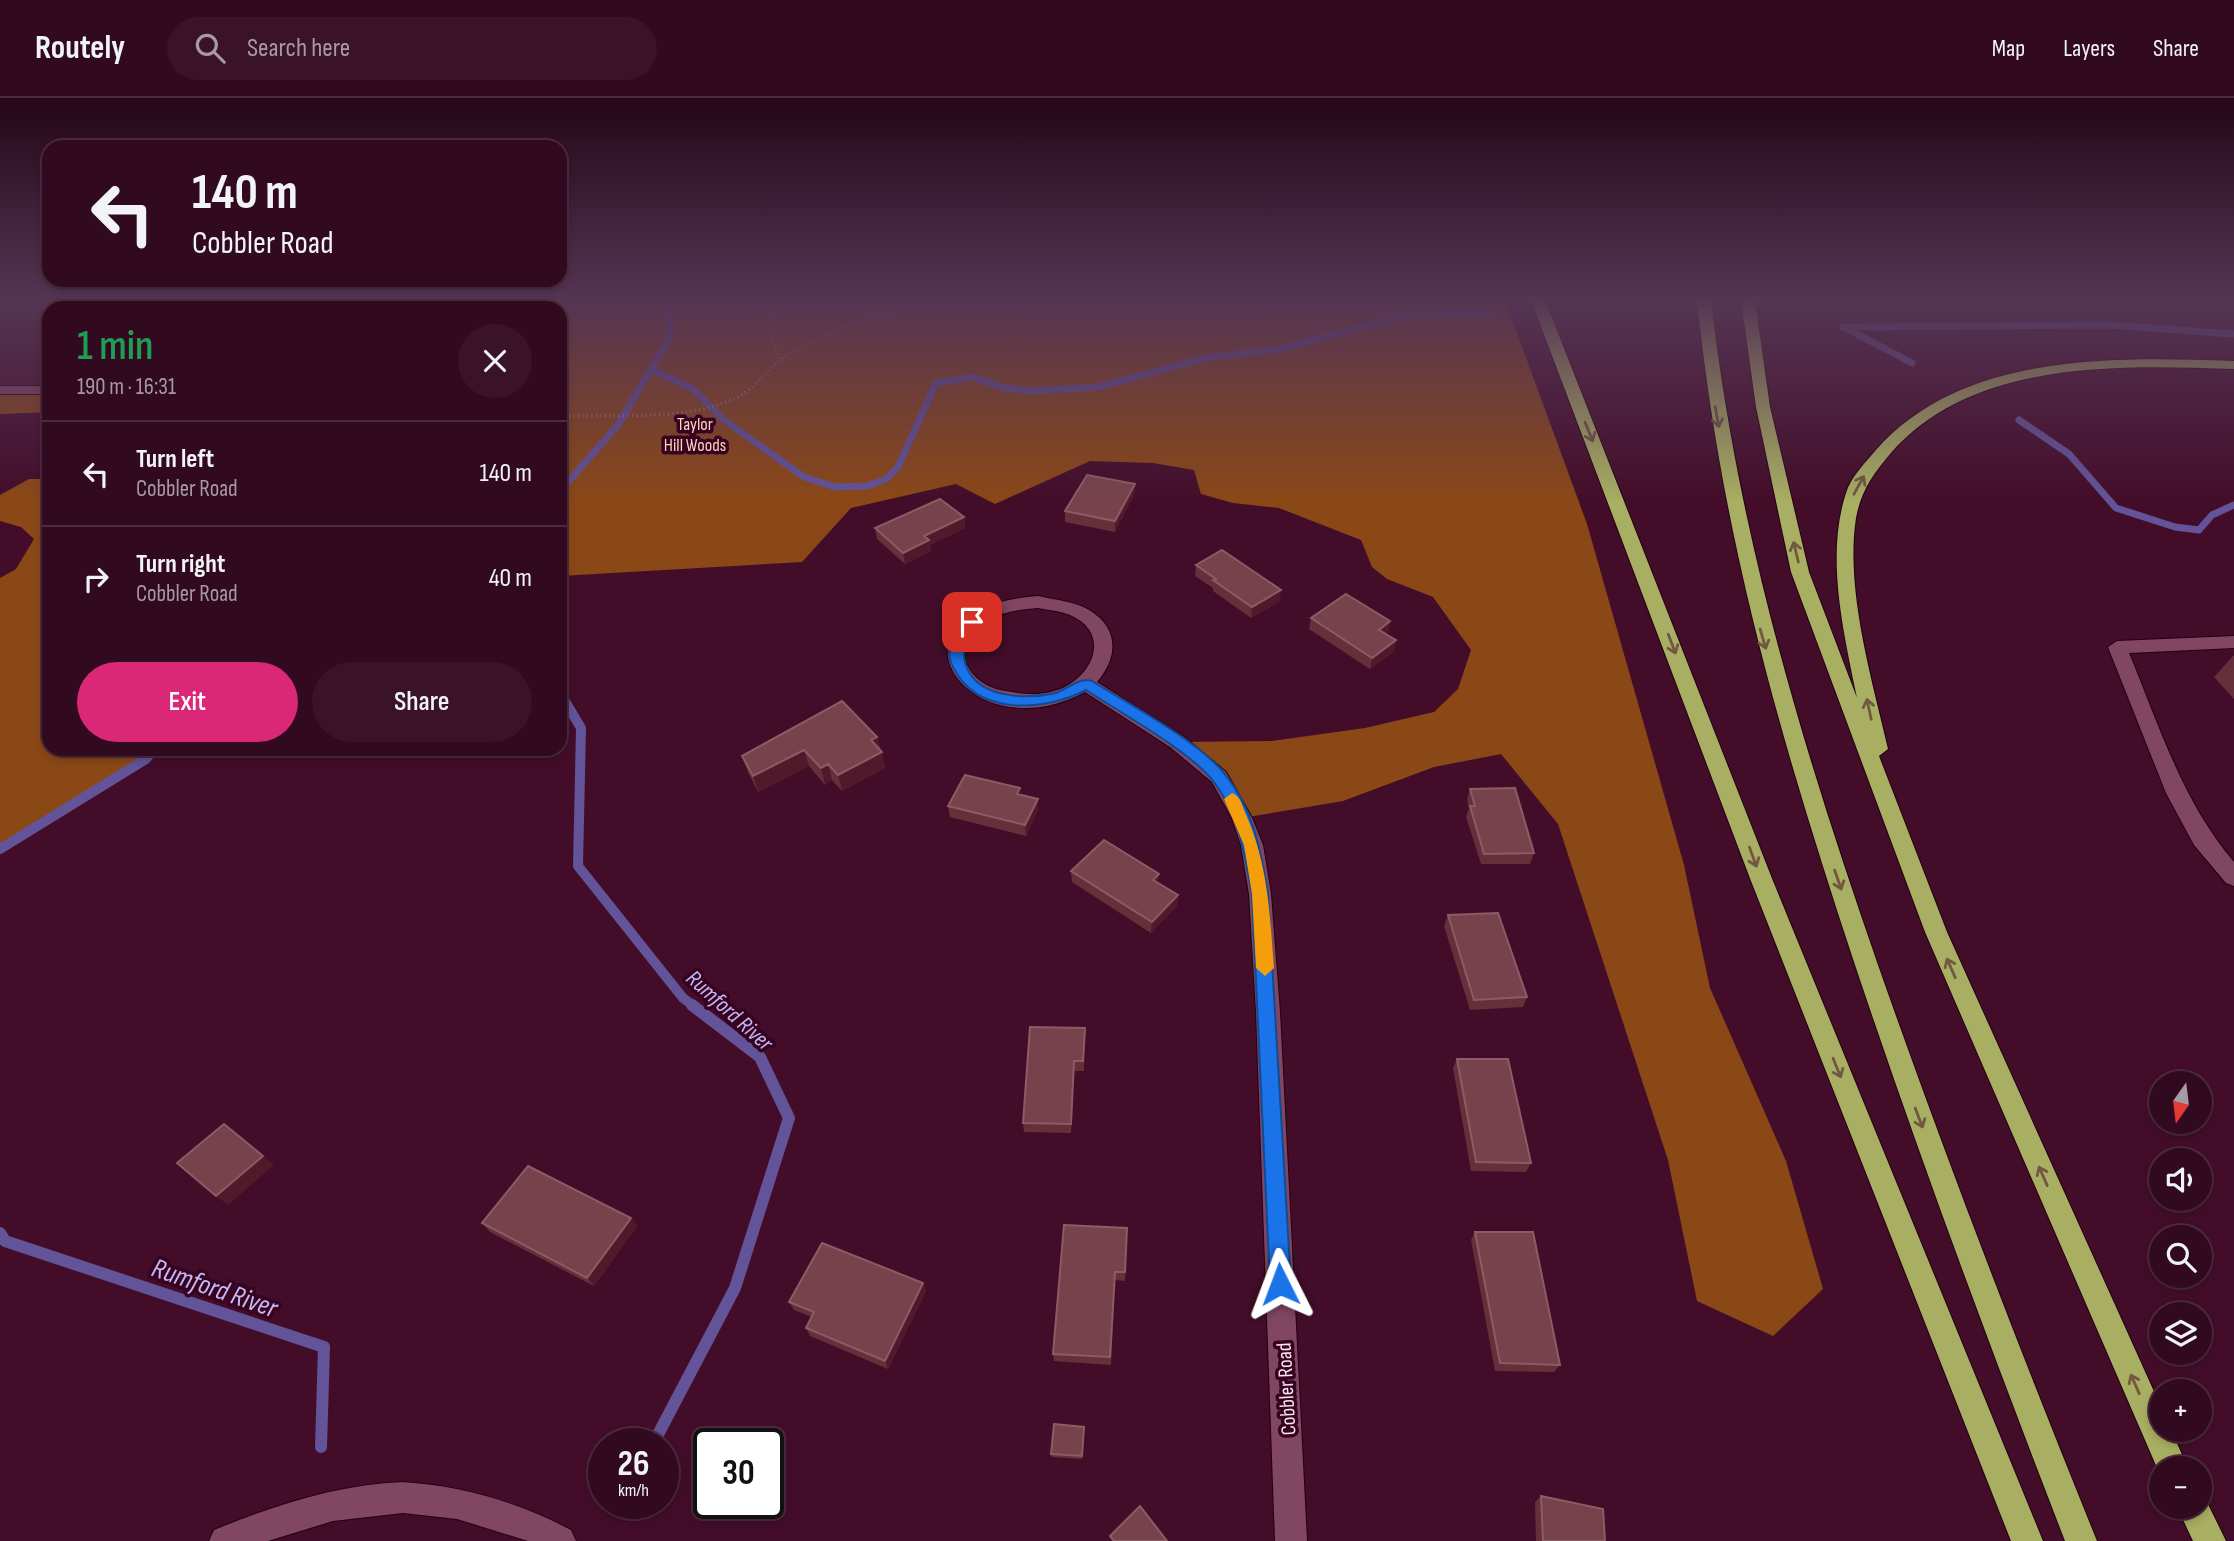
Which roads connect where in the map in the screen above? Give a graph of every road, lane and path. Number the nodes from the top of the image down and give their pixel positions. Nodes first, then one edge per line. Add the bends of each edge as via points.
1 (773, 367) edge
2 (1564, 367) edge
3 (1710, 367) edge
4 (1757, 367) edge
5 (2088, 367) edge
6 (0, 390) edge
7 (42, 390) edge
8 (567, 416) edge
9 (2234, 642) edge
10 (1087, 684) junction
11 (1895, 823) junction
12 (2234, 877) edge
13 (2168, 1456) edge
14 (2199, 1519) edge
15 (225, 1541) edge
16 (560, 1541) edge
17 (1291, 1541) edge
18 (2027, 1541) edge
19 (2081, 1541) edge
20 (2210, 1541) edge

1 - 8 path via 752,390 698,410
2 -> 18 highway via 1762,881
3 -> 19 highway via 1728,485 1760,630 1800,767 1911,1097
11 -> 4 highway via 1800,572
11 -> 5 highway via 1855,644 1846,537 1854,492 1885,444 1928,411 1985,386
6 - 7 street
9 - 12 street via 2117,647 2176,793 2202,839
10 - 10 street via 1102,666 1106,646 1098,626 1066,606 1038,602 1008,605 972,622 958,640 960,670 986,694 1015,701 1046,700
10 - 17 street, Cobbler Road via 1177,742 1219,777 1252,845 1268,1012
13 -> 11 highway via 1941,945
14 - 20 highway
15 - 16 street via 347,1502 407,1499 456,1502 505,1514

